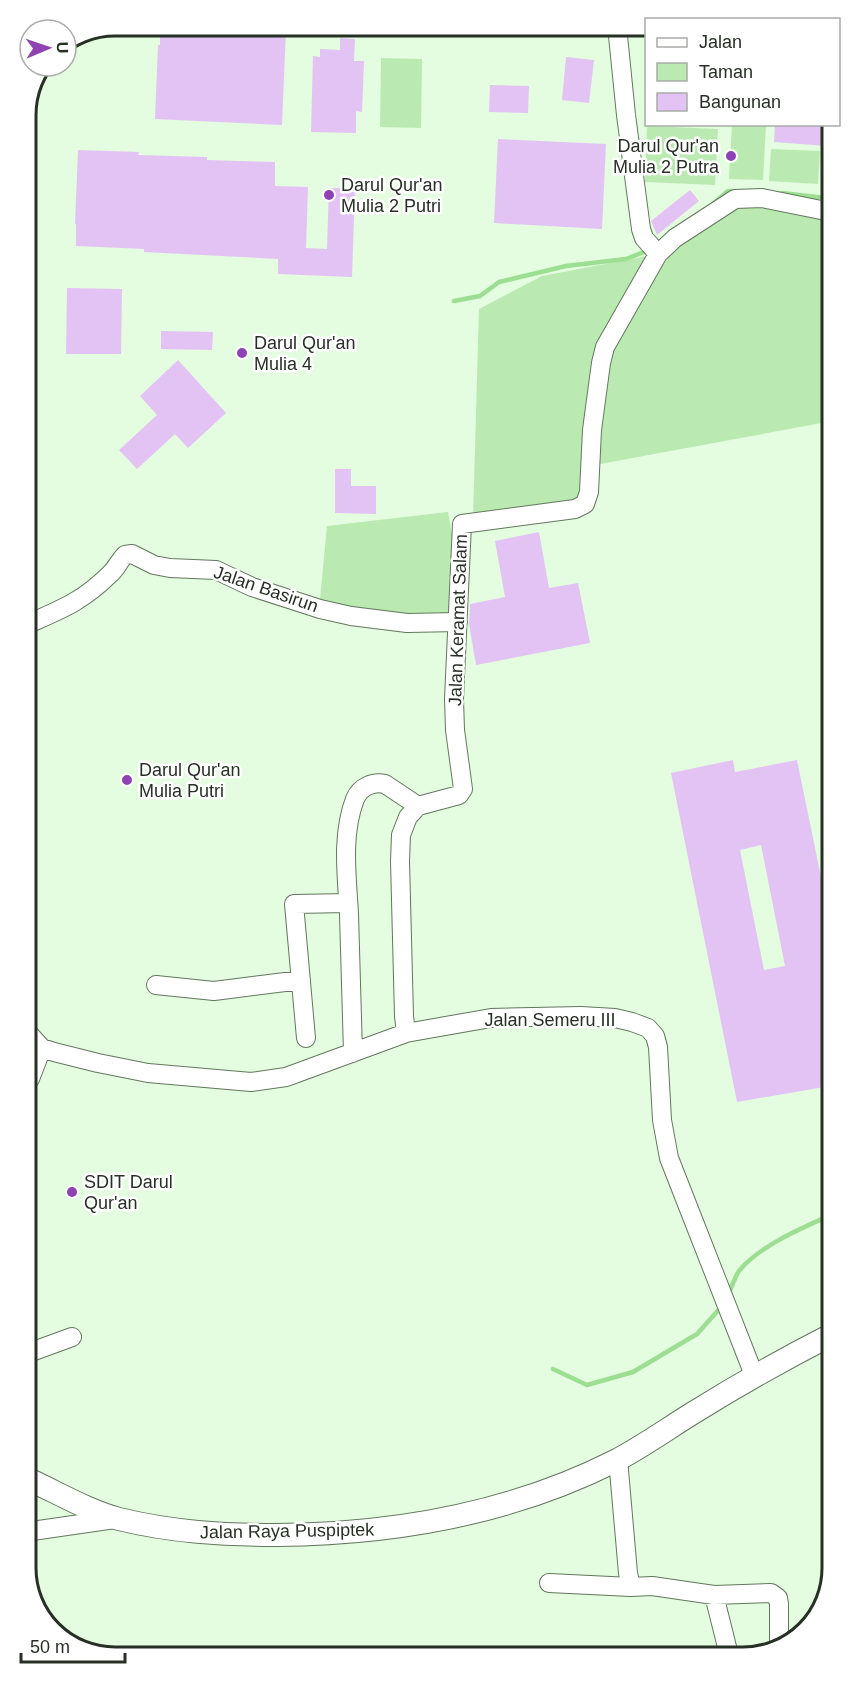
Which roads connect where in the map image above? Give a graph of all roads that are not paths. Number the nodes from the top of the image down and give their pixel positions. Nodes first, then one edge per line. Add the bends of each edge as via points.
1 (618, 36) edge
2 (822, 210) edge
3 (654, 249) junction
4 (36, 621) edge
5 (458, 622) junction
6 (418, 806) junction
7 (348, 903) junction
8 (301, 980) junction
9 (156, 985) dead end
10 (406, 1033) junction
11 (306, 1038) dead end
12 (36, 1041) edge
13 (353, 1053) junction
14 (72, 1337) dead end
15 (822, 1340) edge
16 (36, 1350) edge
17 (754, 1375) junction
18 (618, 1459) junction
19 (36, 1483) edge
20 (117, 1518) junction
21 (36, 1530) edge
22 (549, 1583) dead end
23 (632, 1587) junction
24 (714, 1595) junction
25 (780, 1638) edge
26 (727, 1647) edge

1 - 3 street via 641,229
2 - 3 street via 762,198 735,199
3 - 5 street, Jalan Keramat Salam via 605,347 585,504 575,509 462,524
4 - 5 street, Jalan Basirun via 83,598 130,554 170,568 216,570 252,587 351,616
5 - 6 street, Jalan Keramat Salam via 454,699 463,789 459,795
6 - 7 street via 380,783 367,786 357,795 346,859
6 - 10 street via 408,817 400,848
7 - 8 street via 294,904
7 - 13 street
8 - 9 street via 214,991
8 - 11 street
10 - 13 street, Jalan Semeru III
10 - 17 street, Jalan Semeru III via 513,1016 615,1018 648,1028 658,1047 662,1120 669,1158
12 - 13 street, Jalan Semeru III via 67,1056 148,1073 251,1082 286,1077
14 - 16 street
15 - 17 main road, Jalan Raya Puspiptek
17 - 18 main road, Jalan Raya Puspiptek
18 - 20 main road, Jalan Raya Puspiptek via 569,1483 510,1503 378,1530 302,1535 190,1533
18 - 23 street
19 - 20 main road, Jalan Raya Puspiptek
20 - 21 street
22 - 23 street
23 - 24 street
24 - 25 street via 775,1596 779,1604
24 - 26 street

